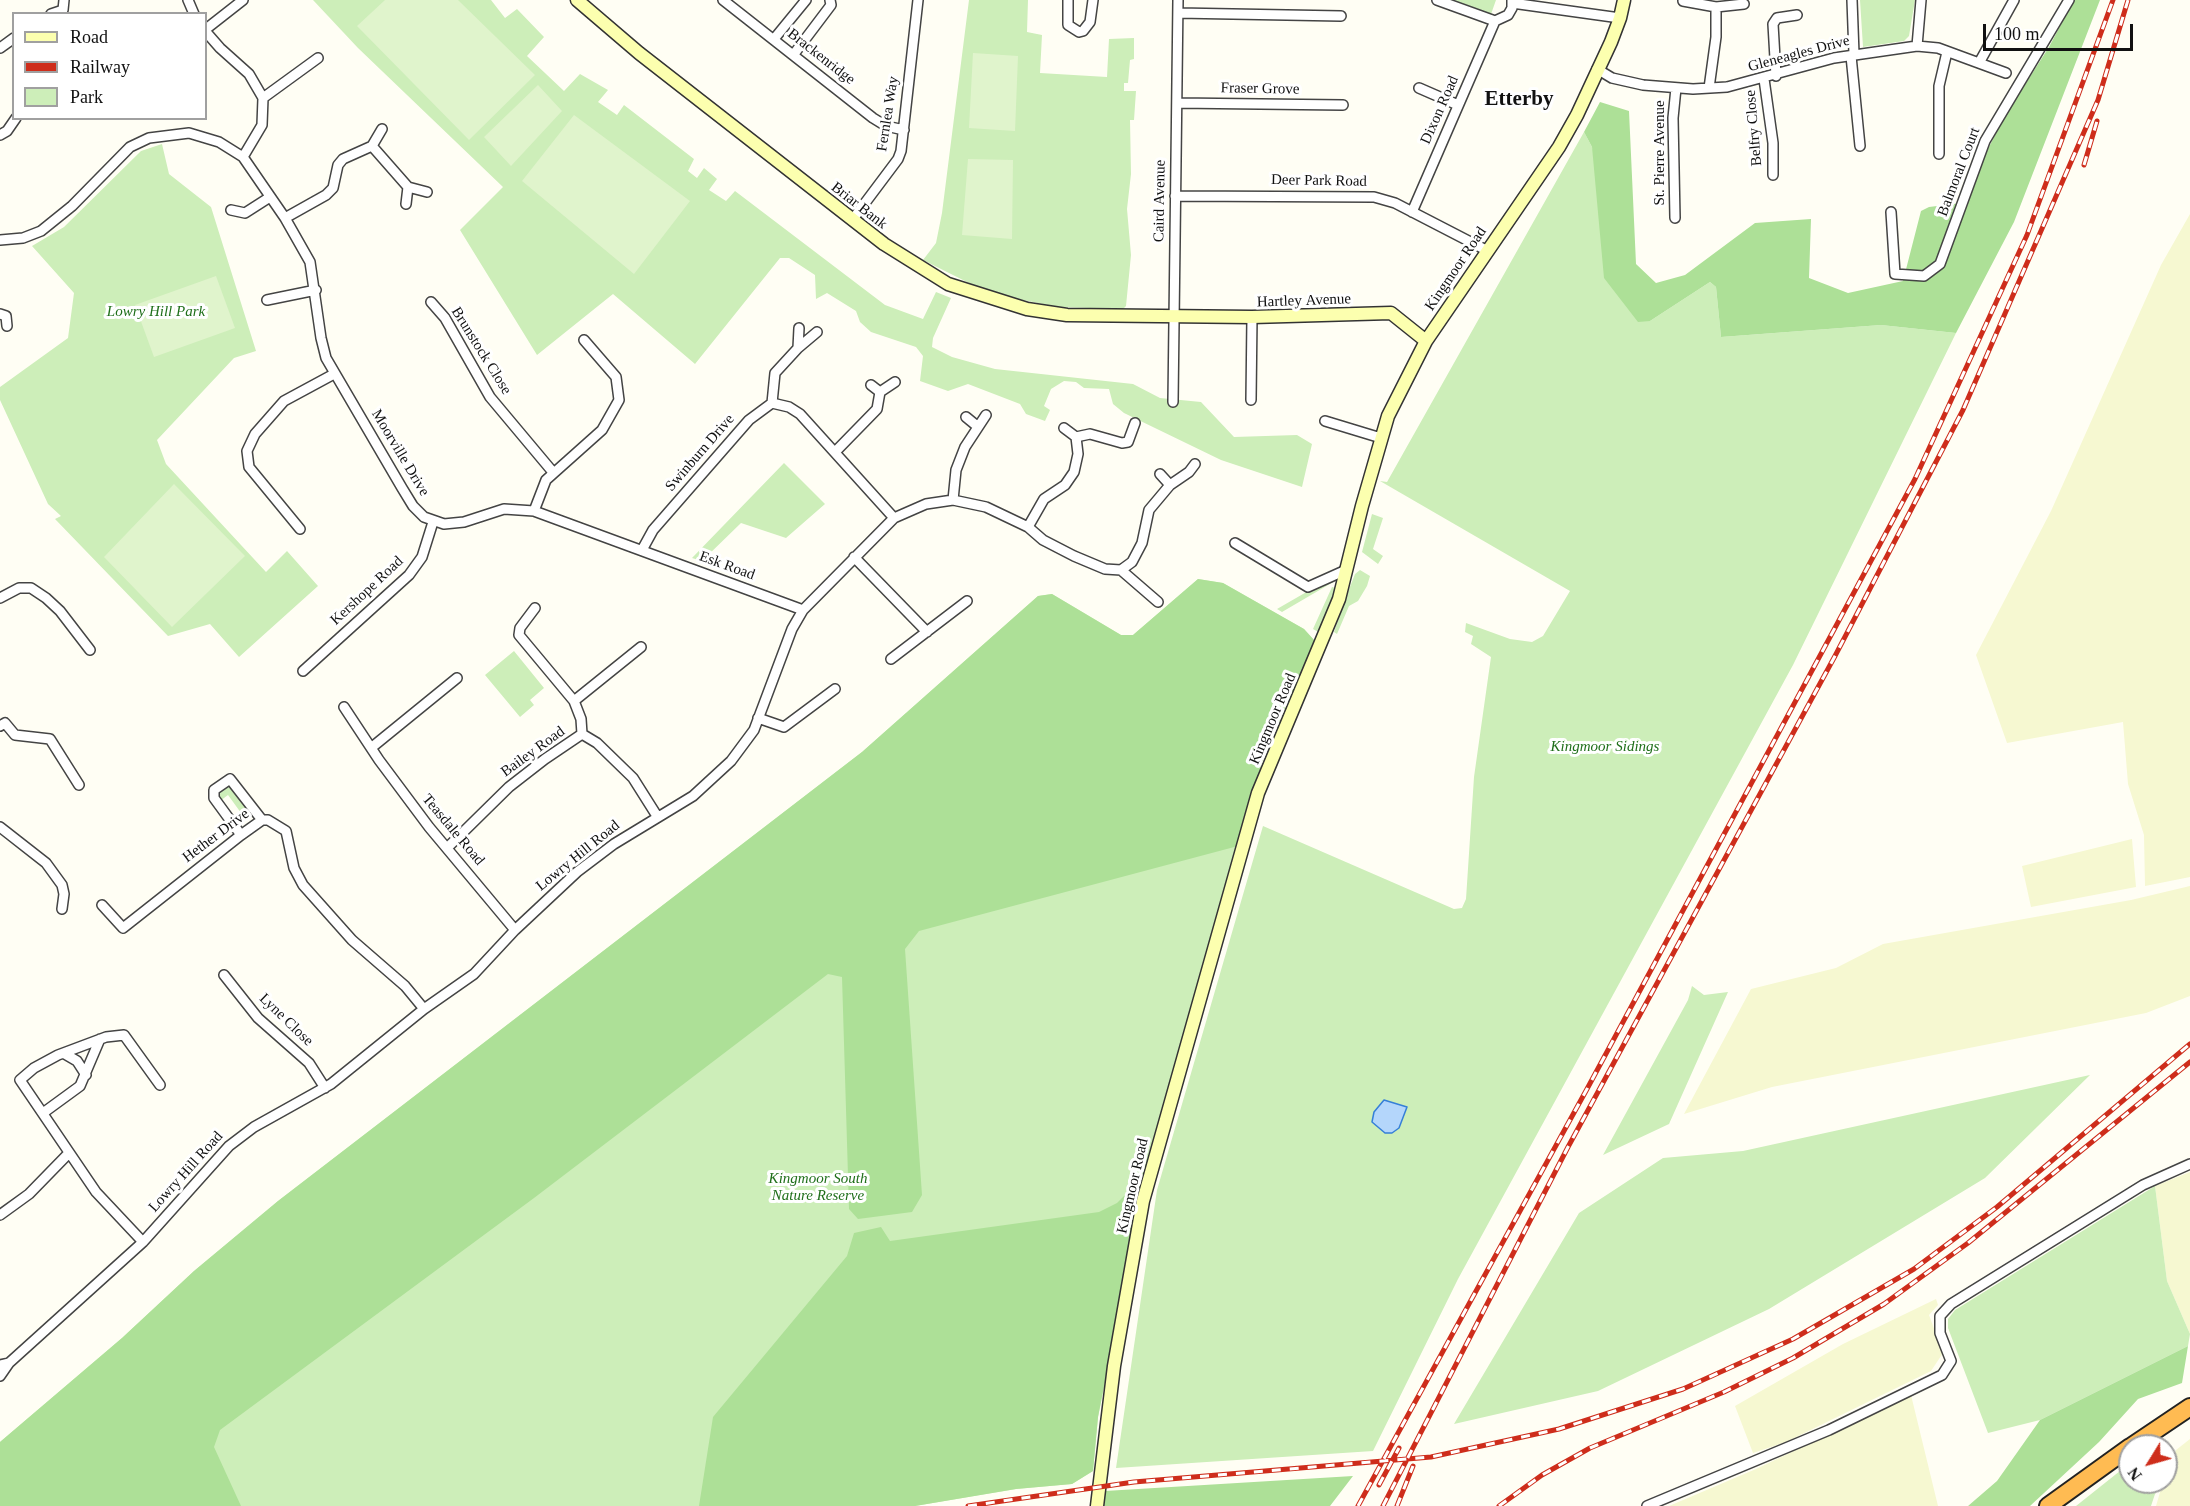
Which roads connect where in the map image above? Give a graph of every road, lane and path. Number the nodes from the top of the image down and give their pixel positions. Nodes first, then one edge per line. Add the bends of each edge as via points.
1 (243, 0) edge
2 (577, 0) edge
3 (723, 0) edge
4 (806, 0) edge
5 (830, 0) edge
6 (918, 0) edge
7 (1068, 0) edge
8 (1093, 0) edge
9 (1178, 0) edge
10 (1437, 0) edge
11 (1624, 0) edge
12 (1852, 0) edge
13 (1921, 0) edge
14 (2014, 0) edge
15 (2069, 0) edge
16 (1512, 1) edge
17 (1683, 1) edge
18 (1744, 4) dead end
19 (1716, 7) junction
20 (1178, 13) junction
21 (1797, 15) dead end
22 (1341, 16) dead end
23 (1620, 18) junction
24 (1495, 21) junction
25 (207, 29) edge
26 (207, 31) edge
27 (774, 39) junction
28 (1917, 46) junction
29 (1947, 52) junction
30 (794, 54) junction
31 (1853, 55) junction
32 (318, 58) dead end
33 (1979, 63) junction
34 (1597, 69) junction
35 (2006, 73) dead end
36 (1776, 76) junction
37 (1764, 79) junction
38 (1419, 88) dead end
39 (1676, 88) junction
40 (1709, 88) junction
41 (263, 98) junction
42 (1177, 103) junction
43 (1343, 105) dead end
44 (1458, 105) junction
45 (15, 120) edge
46 (382, 129) dead end
47 (904, 130) junction
48 (0, 135) edge
49 (372, 146) junction
50 (1860, 146) dead end
51 (1939, 154) dead end
52 (243, 157) junction
53 (1773, 175) dead end
54 (408, 187) junction
55 (427, 192) dead end
56 (1175, 196) junction
57 (270, 197) junction
58 (406, 204) dead end
59 (231, 210) dead end
60 (1412, 212) junction
61 (1891, 212) dead end
62 (285, 218) junction
63 (1675, 218) dead end
64 (853, 219) junction
65 (0, 240) edge
66 (1486, 250) junction
67 (316, 290) junction
68 (267, 300) dead end
69 (431, 302) dead end
70 (1173, 314) junction
71 (1252, 317) junction
72 (799, 328) dead end
73 (817, 332) dead end
74 (584, 340) dead end
75 (1426, 341) junction
76 (798, 348) junction
77 (334, 374) junction
78 (895, 382) dead end
79 (872, 385) dead end
80 (880, 392) junction
81 (1251, 400) dead end
82 (1173, 402) dead end
83 (772, 404) junction
84 (986, 415) dead end
85 (966, 417) dead end
86 (1324, 421) dead end
87 (1135, 423) dead end
88 (977, 426) junction
89 (1064, 428) dead end
90 (1076, 437) junction
91 (1382, 438) junction
92 (836, 451) junction
93 (1195, 464) dead end
94 (552, 471) junction
95 (1160, 474) dead end
96 (1170, 485) junction
97 (953, 500) junction
98 (534, 511) junction
99 (894, 518) junction
100 (433, 522) junction
101 (1029, 527) junction
102 (300, 529) dead end
103 (1235, 543) dead end
104 (642, 550) junction
105 (854, 557) junction
106 (1121, 570) junction
107 (1346, 570) junction
108 (0, 598) edge
109 (967, 601) dead end
110 (1158, 602) dead end
111 (535, 608) dead end
112 (803, 610) junction
113 (927, 632) junction
114 (641, 647) dead end
115 (90, 650) dead end
116 (891, 659) dead end
117 (303, 671) dead end
118 (457, 678) dead end
119 (835, 689) dead end
120 (574, 701) junction
121 (344, 707) dead end
122 (758, 718) junction
123 (0, 726) edge
124 (582, 735) junction
125 (371, 748) junction
126 (79, 785) dead end
127 (657, 816) junction
128 (262, 820) junction
129 (0, 828) edge
130 (241, 835) junction
131 (448, 847) junction
132 (65, 904) dead end
133 (102, 905) dead end
134 (515, 930) junction
135 (224, 975) dead end
136 (424, 1009) junction
137 (100, 1039) junction
138 (65, 1054) junction
139 (86, 1075) junction
140 (160, 1084) dead end
141 (325, 1088) junction
142 (43, 1113) junction
143 (69, 1153) junction
144 (2190, 1164) edge
145 (0, 1215) edge
146 (143, 1242) junction
147 (5, 1364) edge
148 (0, 1376) edge
149 (2190, 1407) edge
150 (2150, 1434) edge
151 (2118, 1456) edge
152 (1097, 1506) edge
153 (1647, 1506) edge
154 (2048, 1506) edge

1 - 25 street
2 - 64 street, Briar Bank via 693,97
3 - 27 street, Brackenridge
4 - 27 street
5 - 30 street via 831,5
6 - 47 street, Fernlea Way
7 - 8 street via 1068,25 1079,32 1090,22
9 - 20 street, Caird Avenue
10 - 24 street
11 - 23 street, Kingmoor Road
12 - 31 street
13 - 28 street
14 - 33 street
15 - 61 street, Balmoral Court via 1985,141 1940,264 1924,276 1895,274
16 - 23 street
16 - 24 street, Dixon Road via 1508,15
17 - 19 street
18 - 19 street
19 - 40 street
20 - 22 street
20 - 42 street, Caird Avenue
21 - 36 street via 1777,18 1773,24
23 - 34 street, Kingmoor Road
24 - 44 street, Dixon Road
26 - 41 street via 249,74
27 - 30 street, Brackenridge
28 - 29 street, Gleneagles Drive
28 - 31 street, Gleneagles Drive
29 - 33 street, Gleneagles Drive
29 - 51 street via 1939,86
30 - 47 street, Brackenridge via 873,118
31 - 36 street, Gleneagles Drive
31 - 50 street
32 - 41 street
33 - 35 street, Gleneagles Drive
34 - 39 street, Gleneagles Drive via 1625,82
34 - 66 street, Kingmoor Road via 1559,147
36 - 37 street, Gleneagles Drive
37 - 40 street, Gleneagles Drive
37 - 53 street, Belfry Close
38 - 44 street
39 - 40 street, Gleneagles Drive
39 - 63 street, St. Pierre Avenue
41 - 52 street via 262,126
42 - 43 street, Fraser Grove
42 - 56 street, Caird Avenue
44 - 60 street, Dixon Road
45 - 48 street
46 - 49 street
47 - 64 street, Fernlea Way via 898,159
49 - 54 street
49 - 62 street via 343,159 333,188
52 - 57 street, Moorville Drive
52 - 65 street, Moorville Drive via 219,142 189,133 149,138 130,147 72,206 41,231
54 - 55 street
54 - 58 street
56 - 60 street, Deer Park Road via 1374,197
56 - 70 street, Caird Avenue
57 - 59 street via 244,213
57 - 62 street, Moorville Drive
60 - 66 street, Deer Park Road
62 - 67 street, Moorville Drive via 310,262
64 - 70 street, Briar Bank via 925,272 981,296 1067,315
66 - 75 street, Kingmoor Road
67 - 68 street
67 - 77 street, Moorville Drive via 321,338
69 - 94 street, Brunstock Close via 445,318 490,397
70 - 71 street, Hartley Avenue
70 - 82 street, Caird Avenue
71 - 75 street, Hartley Avenue via 1391,313
71 - 81 street
72 - 76 street
73 - 76 street
74 - 94 street via 616,377 619,400 602,430
75 - 91 street, Kingmoor Road via 1388,416
76 - 83 street via 775,373
77 - 100 street, Moorville Drive via 413,506
77 - 102 street via 279,405 255,434 247,451 249,467
78 - 80 street
79 - 80 street
80 - 92 street via 877,409 869,420
83 - 92 street via 800,414
83 - 104 street, Swinburn Drive via 749,420 653,530
84 - 88 street
85 - 88 street
86 - 91 street
87 - 90 street via 1128,442 1090,434
88 - 97 street via 956,470
89 - 90 street
90 - 101 street via 1074,472 1044,499
91 - 107 street, Kingmoor Road
92 - 99 street
93 - 96 street
94 - 98 street
95 - 96 street
96 - 106 street via 1149,510 1142,543 1132,562
97 - 99 street, Lowry Hill Road via 926,504
97 - 101 street, Lowry Hill Road via 986,507
98 - 100 street via 504,509 464,522
98 - 104 street
99 - 105 street, Lowry Hill Road
100 - 117 street, Kershope Road via 422,557 409,574
101 - 106 street, Lowry Hill Road via 1043,540 1074,556 1105,569
103 - 107 street via 1308,587
104 - 112 street, Esk Road
105 - 112 street, Lowry Hill Road
105 - 113 street
106 - 110 street, Lowry Hill Road
107 - 152 street, Kingmoor Road via 1325,637 1258,792 1145,1191 1114,1366
108 - 115 street via 19,588 31,588 60,611
109 - 113 street
111 - 120 street via 519,635
112 - 122 street, Lowry Hill Road
113 - 116 street
114 - 120 street
118 - 125 street
119 - 122 street via 784,727
120 - 124 street
121 - 125 street, Teasdale Road
122 - 127 street, Lowry Hill Road via 731,761 693,796
123 - 126 street via 5,723 15,735 50,739
124 - 127 street, Bailey Road via 597,743 633,778
124 - 131 street, Bailey Road via 509,787
125 - 131 street, Teasdale Road
127 - 134 street, Lowry Hill Road via 577,872
128 - 130 street, Hether Drive
128 - 130 street via 230,779 214,790 214,798
128 - 136 street, Hether Drive via 276,823 286,831 294,868 303,885 352,940 405,986
129 - 132 street via 46,863 62,885
130 - 133 street, Hether Drive via 123,928
131 - 134 street, Teasdale Road
134 - 136 street, Lowry Hill Road via 474,974
135 - 141 street, Lyne Close via 258,1018 309,1063
136 - 141 street, Lowry Hill Road
137 - 138 street
137 - 139 street
137 - 140 street via 124,1035
138 - 139 street via 77,1061
138 - 142 street via 34,1068 20,1080
139 - 142 street via 74,1093
141 - 146 street, Lowry Hill Road via 254,1127 229,1146
142 - 143 street
143 - 145 street via 29,1194
143 - 146 street via 96,1192
144 - 153 street via 2143,1185 1951,1304 1940,1316 1941,1333 1951,1361 1942,1375 1829,1430
146 - 147 street, Lowry Hill Road
147 - 148 street, Lowry Hill Road
149 - 150 highway
151 - 154 highway

